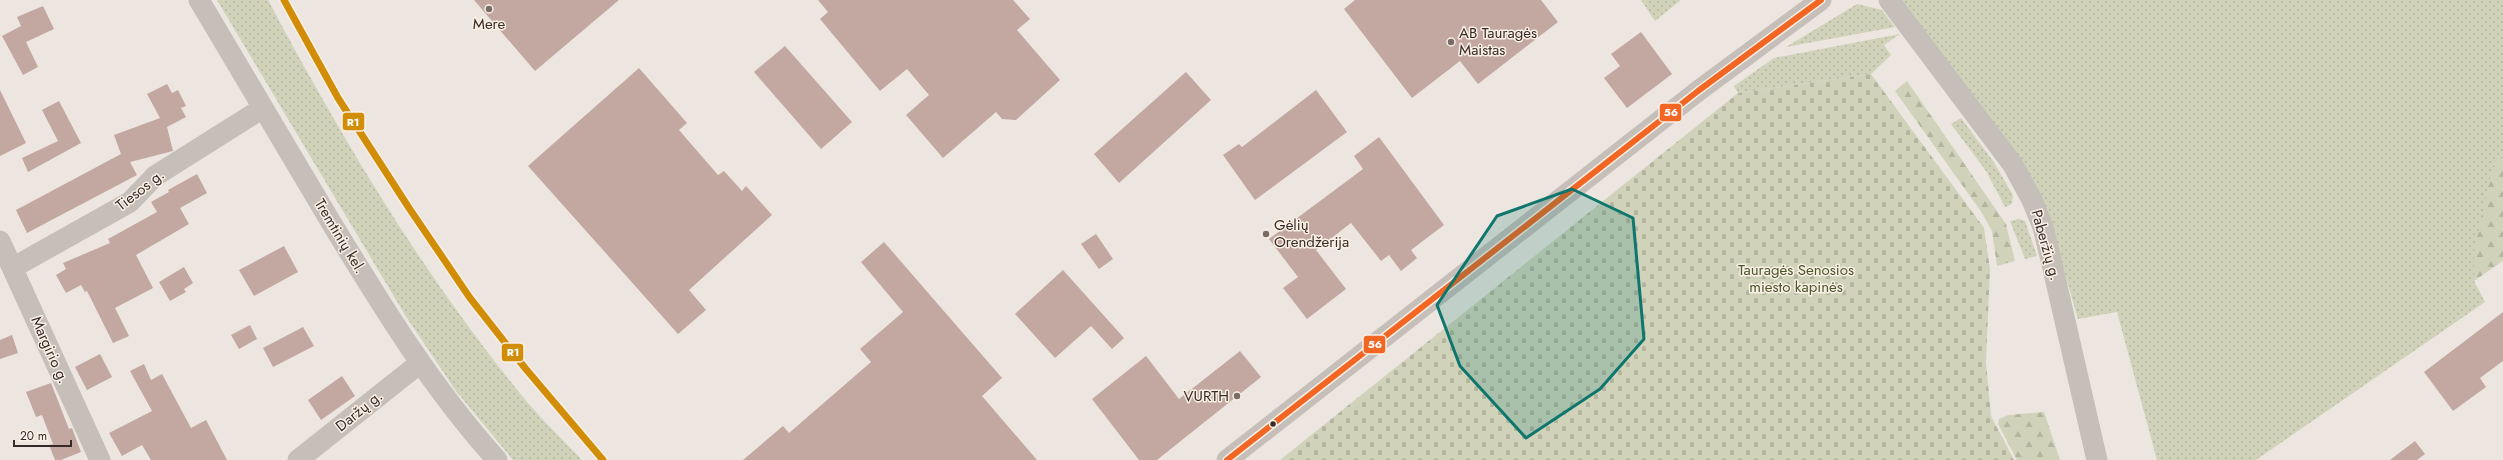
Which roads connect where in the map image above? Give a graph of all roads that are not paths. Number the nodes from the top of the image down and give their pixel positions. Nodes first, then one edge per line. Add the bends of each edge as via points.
1 (199, 0) edge
2 (1821, 0) edge
3 (1889, 0) edge
4 (263, 108) junction
5 (5, 252) edge
6 (420, 363) junction
7 (100, 460) edge
8 (298, 460) edge
9 (497, 460) edge
10 (1227, 460) edge
11 (2097, 460) edge

1 - 4 street, Tremtinių kel.
2 - 10 street via 1698,91
3 - 11 street, Paberžių g. via 2013,165 2032,200 2052,260
4 - 5 street, Tiesos g. via 156,176 130,202
4 - 6 street, Tremtinių kel. via 381,305
5 - 7 street, Margirio g.
6 - 8 street, Daržų g.
6 - 9 street, Tremtinių kel.

